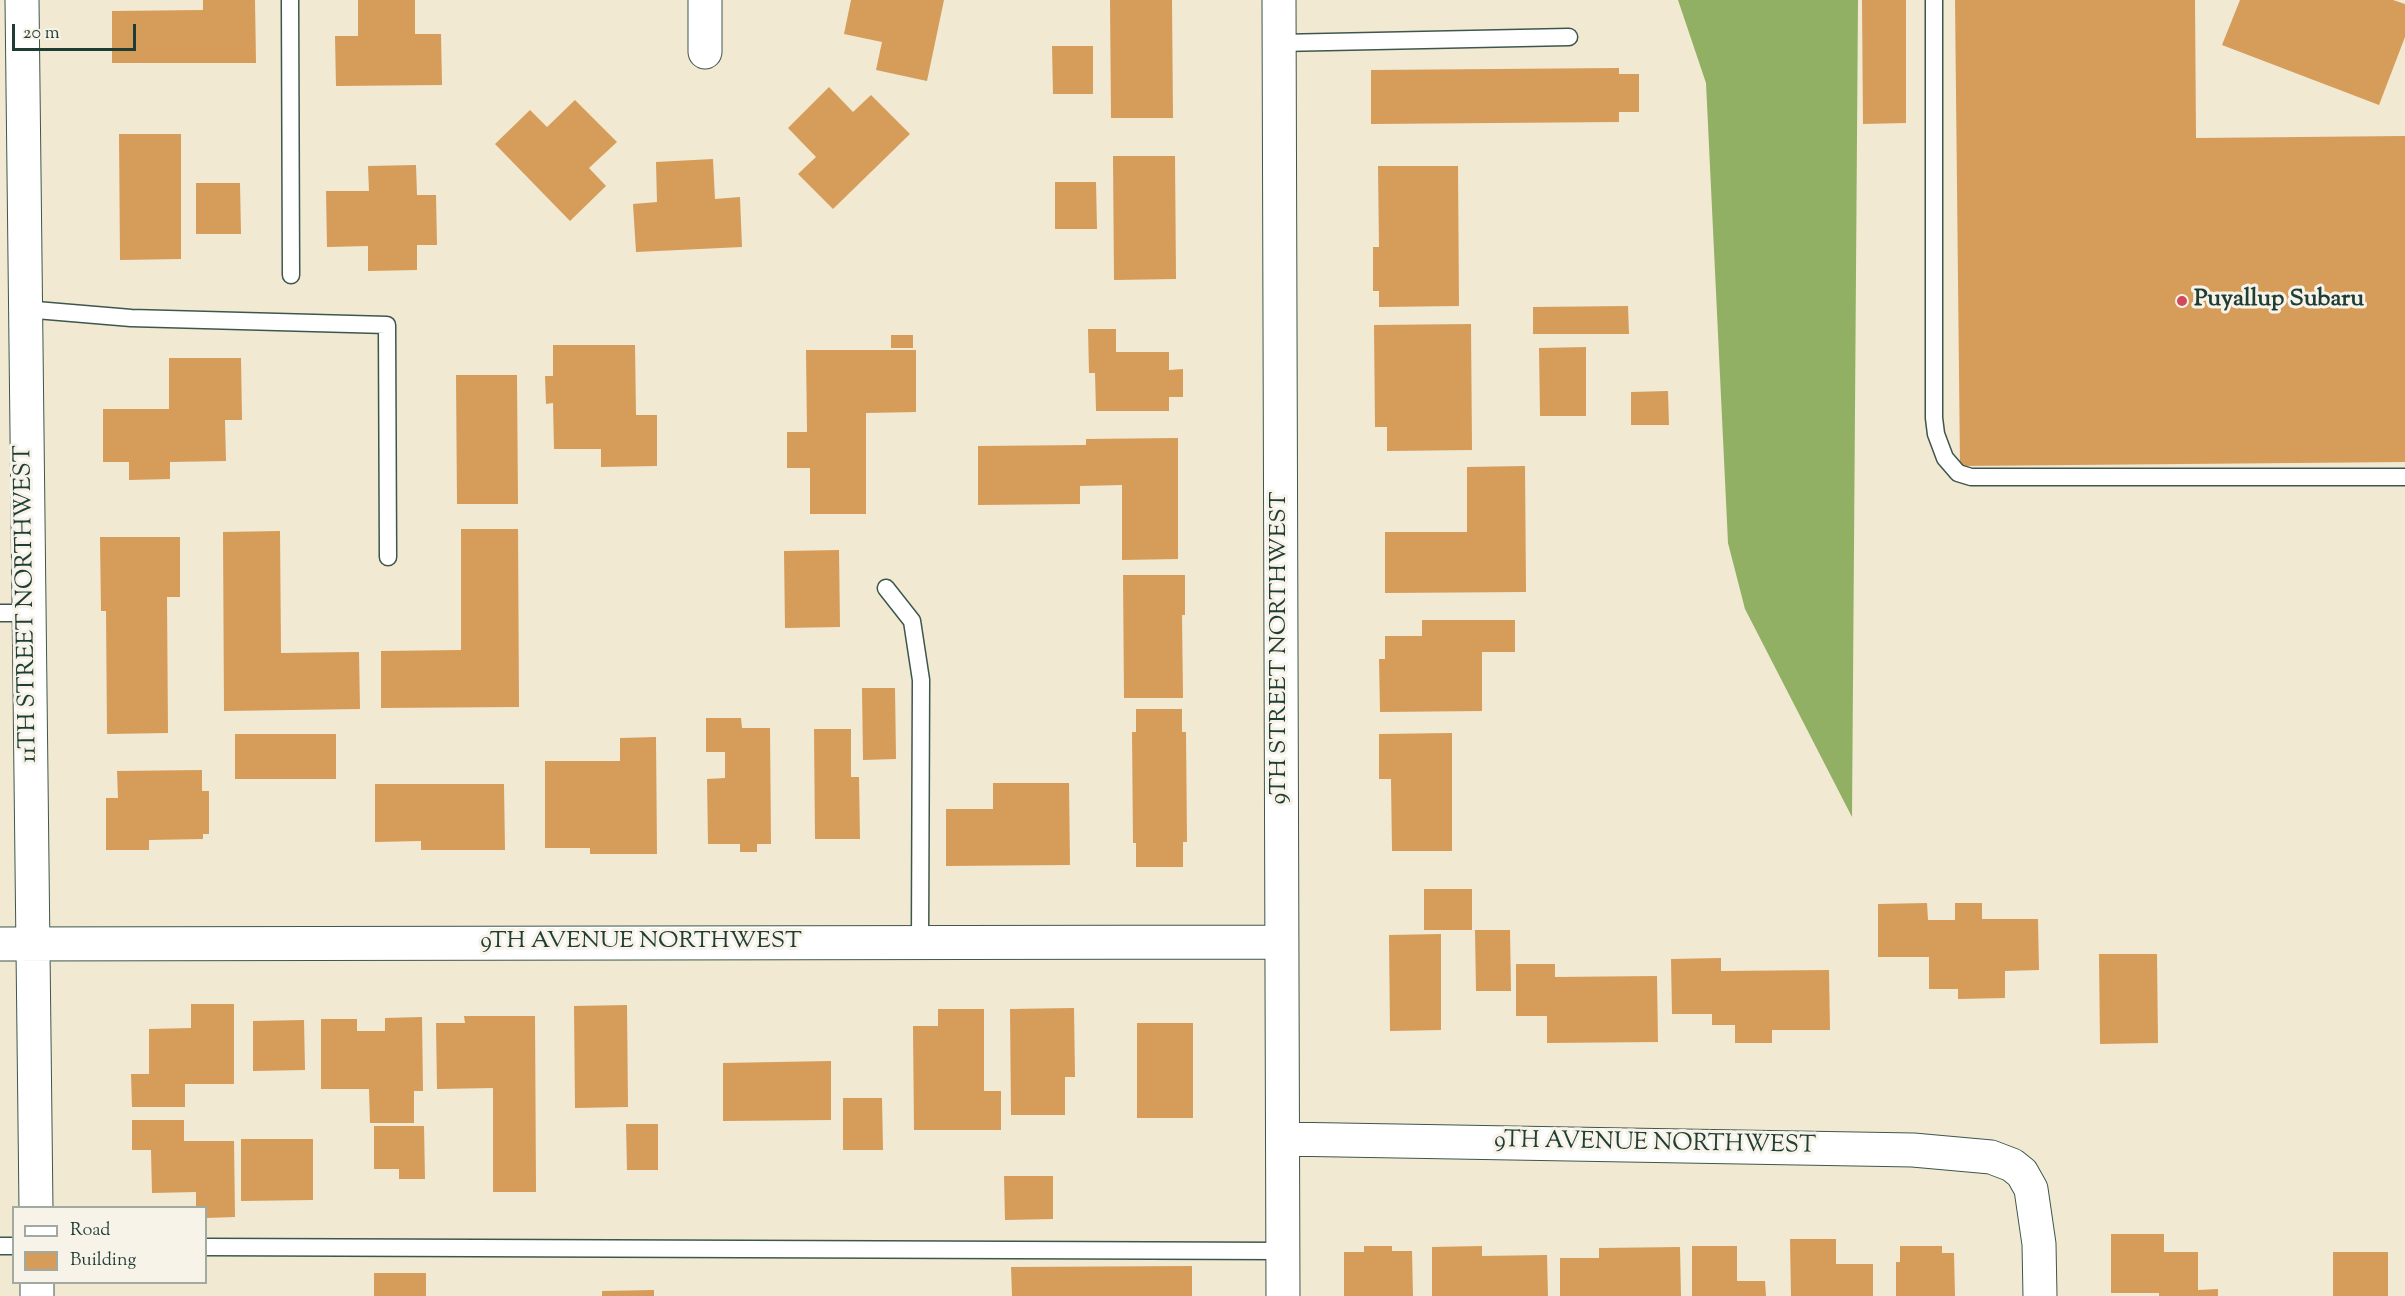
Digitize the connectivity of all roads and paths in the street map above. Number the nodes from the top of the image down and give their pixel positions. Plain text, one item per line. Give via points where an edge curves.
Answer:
1 (22, 0) edge
2 (290, 0) edge
3 (705, 0) edge
4 (1279, 0) edge
5 (1934, 0) edge
6 (1569, 37) dead end
7 (1279, 43) junction
8 (705, 52) dead end
9 (291, 275) dead end
10 (12, 309) edge
11 (2405, 477) edge
12 (388, 556) dead end
13 (886, 588) dead end
14 (14, 613) edge
15 (1282, 942) junction
16 (920, 943) junction
17 (0, 944) edge
18 (32, 944) junction
19 (1283, 1139) junction
20 (36, 1206) edge
21 (207, 1247) edge
22 (1283, 1251) junction
23 (1283, 1296) edge
24 (2040, 1296) edge

1 - 10 street, 11TH STREET NORTHWEST
2 - 9 lane
3 - 8 street
4 - 7 street, 9TH STREET NORTHWEST
5 - 11 lane via 1934,418 1945,458 1958,472 1971,477
6 - 7 lane
7 - 15 street, 9TH STREET NORTHWEST
10 - 12 lane via 131,318 387,325
10 - 14 street, 11TH STREET NORTHWEST
13 - 16 lane via 912,621 921,680
14 - 18 street, 11TH STREET NORTHWEST
15 - 16 street, 9TH AVENUE NORTHWEST
15 - 19 street, 9TH STREET NORTHWEST
16 - 18 street, 9TH AVENUE NORTHWEST
17 - 18 street, 9TH AVENUE NORTHWEST
18 - 20 street, 11TH STREET NORTHWEST
19 - 22 street, 9TH STREET NORTHWEST
19 - 24 street, 9TH AVENUE NORTHWEST via 1913,1150 1991,1157 2012,1165 2031,1189 2040,1244
21 - 22 lane
22 - 23 street, 9TH STREET NORTHWEST

